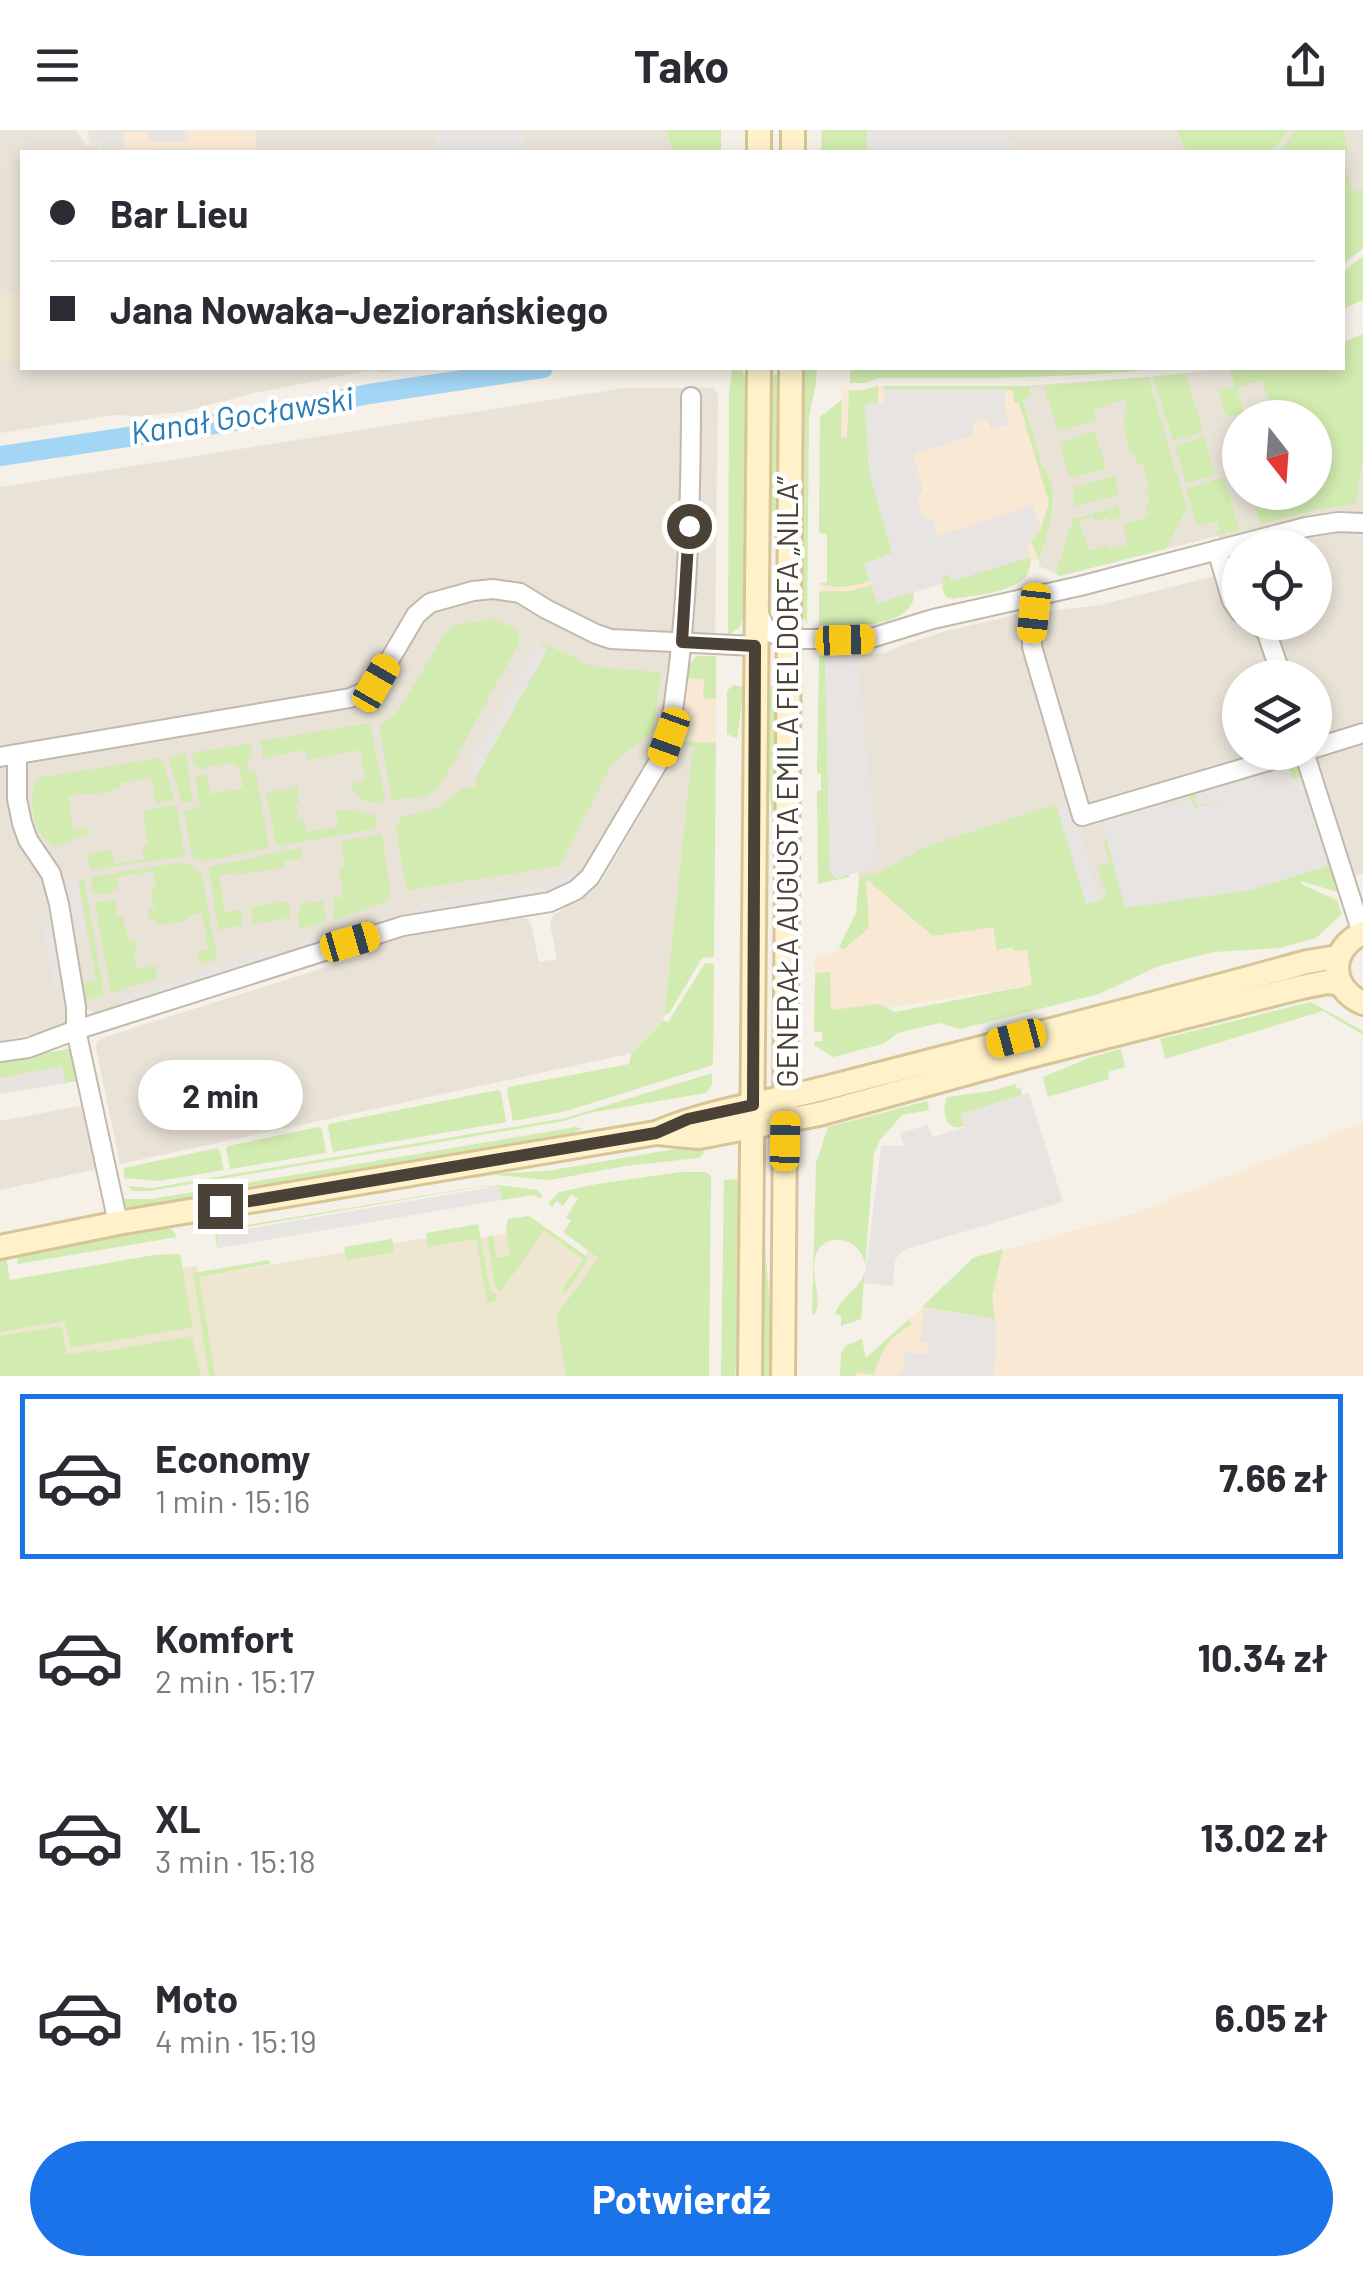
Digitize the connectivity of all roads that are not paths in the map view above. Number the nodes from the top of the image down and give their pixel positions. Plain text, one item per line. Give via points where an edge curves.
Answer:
1 (758, 371) edge
2 (791, 371) edge
3 (690, 398) dead end
4 (1363, 523) edge
5 (1217, 550) junction
6 (1222, 567) edge
7 (1033, 595) junction
8 (755, 606) junction
9 (788, 639) junction
10 (682, 642) junction
11 (755, 646) junction
12 (1363, 733) edge
13 (1332, 743) edge
14 (8, 755) edge
15 (1240, 770) edge
16 (1308, 770) edge
17 (1363, 932) edge
18 (1338, 957) junction
19 (1340, 984) junction
20 (1363, 1003) edge
21 (76, 1030) junction
22 (0, 1052) edge
23 (786, 1109) junction
24 (753, 1116) junction
25 (118, 1223) junction
26 (0, 1247) edge
27 (750, 1376) edge
28 (782, 1376) edge

1 - 8 street, GENERAŁA AUGUSTA EMILA FIELDORFA „NILA”
2 - 9 street, GENERAŁA AUGUSTA EMILA FIELDORFA „NILA”
3 - 10 street
4 - 5 street via 1325,523
5 - 6 street
5 - 7 street
7 - 9 street via 868,639
7 - 15 street via 1032,647 1082,816
8 - 9 street via 767,631
8 - 11 street, GENERAŁA AUGUSTA EMILA FIELDORFA „NILA”
9 - 23 street, GENERAŁA AUGUSTA EMILA FIELDORFA „NILA”
10 - 11 street
10 - 14 street via 610,638 520,593 472,591 430,603 416,615 376,683 350,698
10 - 21 street via 662,756 576,890 550,902 403,926
11 - 24 street, GENERAŁA AUGUSTA EMILA FIELDORFA „NILA”
12 - 13 street
14 - 21 street via 22,823 56,894
16 - 17 street
17 - 18 street
18 - 19 street
18 - 23 street
19 - 20 street
19 - 23 street
21 - 22 street
21 - 25 street
23 - 24 street
23 - 28 street, GENERAŁA AUGUSTA EMILA FIELDORFA „NILA”
24 - 25 street via 687,1138 656,1133
24 - 27 street, GENERAŁA AUGUSTA EMILA FIELDORFA „NILA”
25 - 26 street

